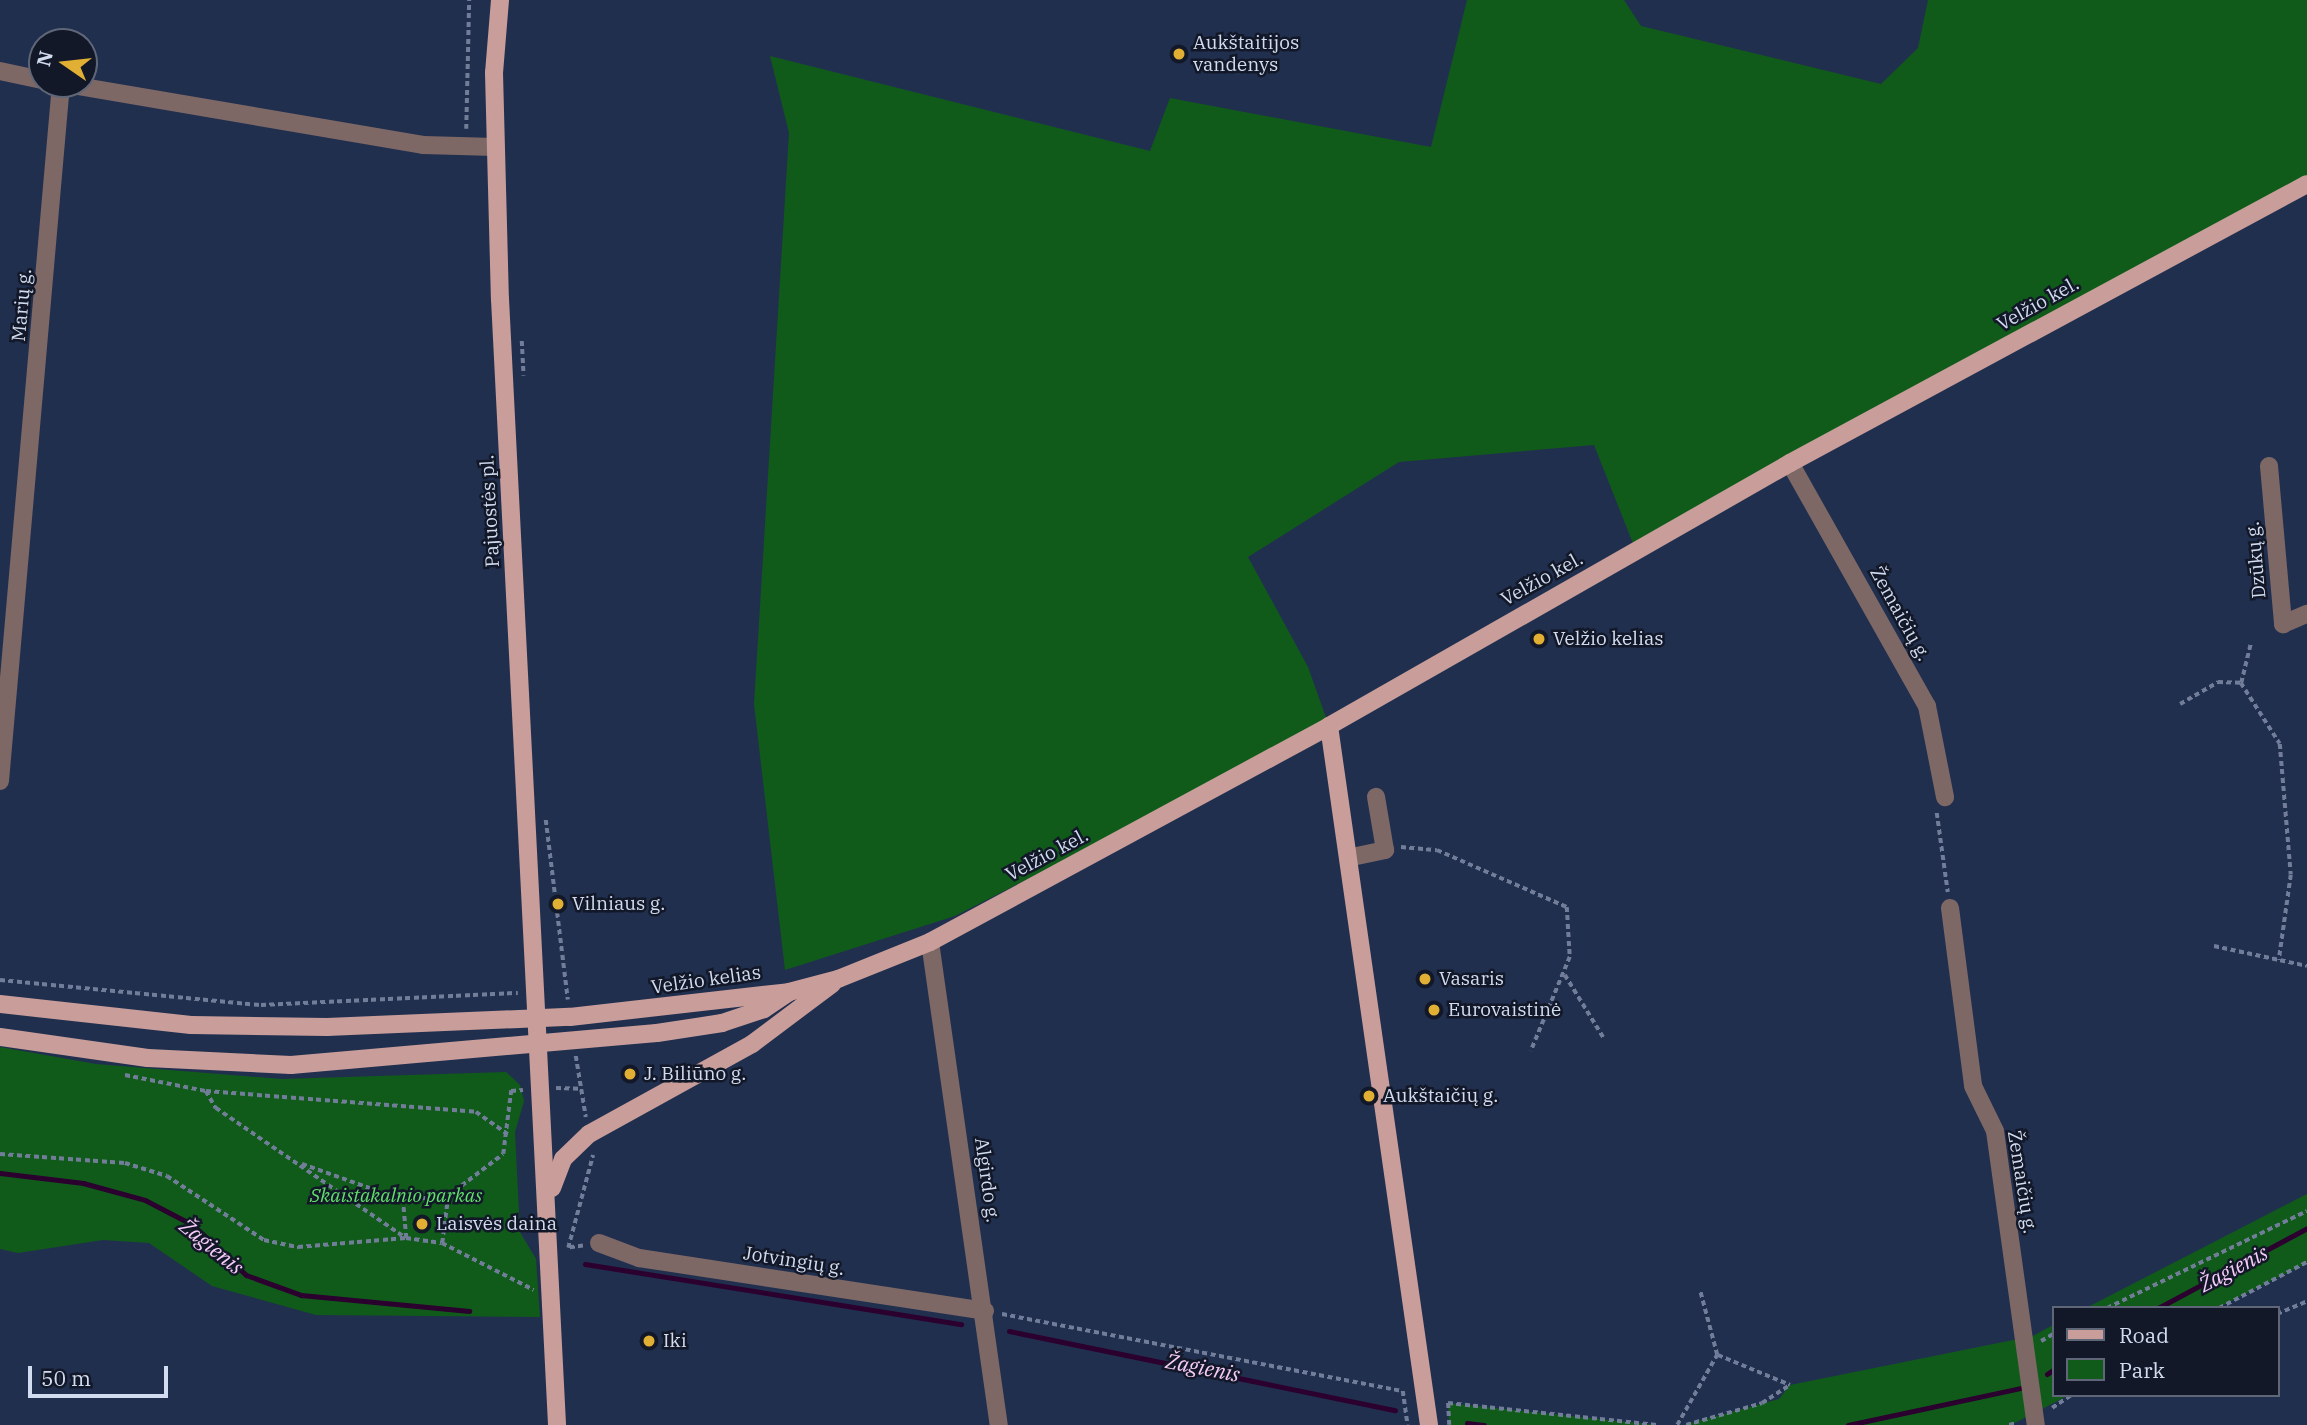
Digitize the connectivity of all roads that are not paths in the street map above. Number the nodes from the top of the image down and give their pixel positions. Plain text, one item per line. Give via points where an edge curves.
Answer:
1 (500, 0) edge
2 (0, 71) edge
3 (28, 77) edge
4 (98, 90) edge
5 (62, 98) edge
6 (495, 147) junction
7 (2307, 184) edge
8 (1790, 463) junction
9 (2269, 466) dead end
10 (2307, 614) edge
11 (1329, 726) junction
12 (0, 781) edge
13 (1376, 797) dead end
14 (1945, 797) road end
15 (1352, 858) junction
16 (1950, 908) road end
17 (930, 942) junction
18 (838, 979) junction
19 (789, 992) junction
20 (0, 1004) edge
21 (538, 1019) junction
22 (0, 1037) edge
23 (540, 1047) junction
24 (548, 1198) junction
25 (599, 1243) dead end
26 (985, 1311) junction
27 (557, 1425) edge
28 (999, 1425) edge
29 (1429, 1425) edge
30 (2036, 1425) edge

1 - 6 main road, Pajuostės pl.
2 - 3 street
4 - 6 street via 466,149
5 - 12 street, Marių g.
6 - 21 main road, Pajuostės pl.
7 - 8 main road, Velžio kel.
8 - 11 main road, Velžio kel.
8 - 14 street, Žemaičių g. via 1927,706
9 - 10 street, Dzūkų g. via 2283,624
11 - 15 main road
11 - 17 main road, Velžio kel.
13 - 15 street via 1385,850
15 - 29 main road
16 - 30 street, Žemaičių g. via 1973,1086 1995,1131
17 - 18 main road, Velžio kel.
17 - 26 street, Algirdo g.
18 - 19 main road, Velžio kel.
18 - 24 main road via 752,1044 589,1134 563,1158
19 - 21 main road, Velžio kelias
19 - 23 main road, Velžio kelias via 764,1009 722,1023
20 - 21 main road via 245,1028
21 - 23 main road
22 - 23 main road via 257,1066
23 - 24 main road
24 - 27 main road
25 - 26 street, Jotvingių g. via 639,1258
26 - 28 street, Algirdo g.

